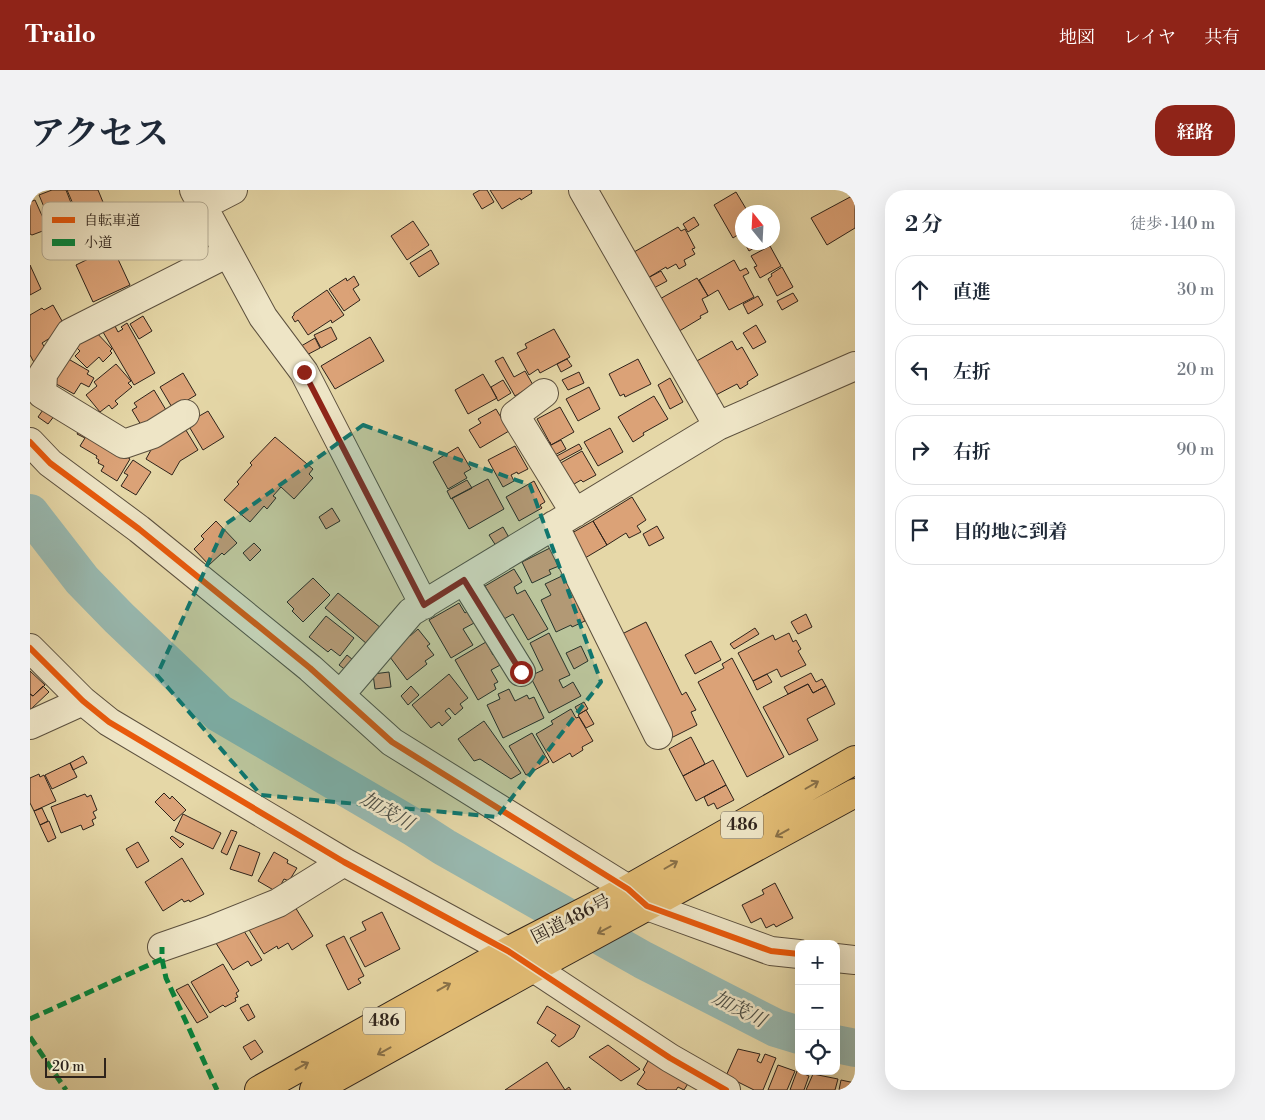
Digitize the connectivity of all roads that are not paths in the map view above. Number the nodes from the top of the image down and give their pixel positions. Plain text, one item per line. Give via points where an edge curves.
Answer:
1 (233, 190) edge
2 (583, 190) edge
3 (198, 198) edge
4 (208, 216) edge
5 (228, 253) junction
6 (855, 366) edge
7 (544, 393) dead end
8 (36, 399) edge
9 (185, 414) dead end
10 (718, 426) junction
11 (30, 442) edge
12 (565, 519) junction
13 (464, 580) junction
14 (424, 605) junction
15 (30, 648) edge
16 (521, 672) dead end
17 (340, 695) junction
18 (83, 701) junction
19 (30, 725) edge
20 (658, 735) dead end
21 (855, 760) edge
22 (855, 792) edge
23 (344, 862) junction
24 (638, 898) junction
25 (162, 947) dead end
26 (508, 951) junction
27 (795, 954) edge
28 (840, 958) edge
29 (855, 960) edge
30 (534, 968) junction
31 (259, 1090) edge
32 (314, 1090) edge
33 (726, 1090) edge

1 - 3 street
2 - 10 street
4 - 5 street
5 - 8 street via 70,333 43,374
5 - 14 street via 263,317 304,372
6 - 10 street
7 - 12 street via 515,415
8 - 9 street via 124,444 153,434
10 - 12 street
11 - 17 street via 50,463 139,529
12 - 13 street
12 - 20 street
13 - 14 street
13 - 16 street
14 - 17 street via 411,612
15 - 18 street
17 - 24 street via 392,742
18 - 19 street
18 - 23 street via 109,722
24 -> 21 highway, 国道486号 / 486
22 -> 24 highway, 国道486号 / 486
23 - 25 street via 278,903
23 - 26 street
24 - 26 highway, 国道486号 / 486
24 - 27 street via 771,951
24 -> 30 highway, 国道486号 / 486
26 - 30 street
31 -> 26 highway, 国道486号 / 486
28 - 29 street
30 -> 32 highway, 国道486号 / 486
30 - 33 street via 670,1058

